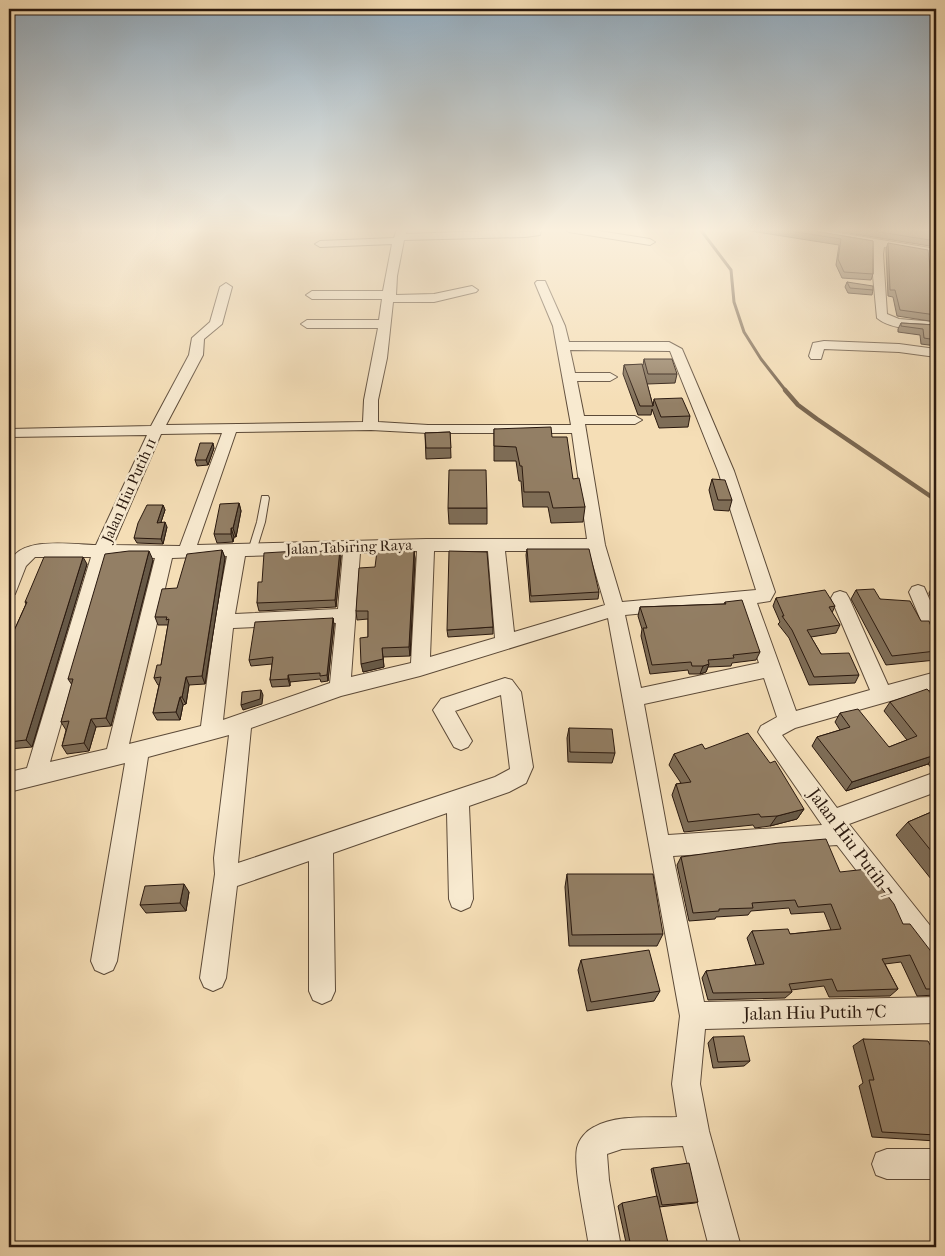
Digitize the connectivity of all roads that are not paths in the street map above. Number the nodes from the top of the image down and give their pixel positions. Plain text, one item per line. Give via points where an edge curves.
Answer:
1 (226, 287) dead end
2 (390, 288) edge
3 (543, 288) edge
4 (875, 288) edge
5 (472, 290) dead end
6 (312, 295) dead end
7 (389, 297) junction
8 (307, 324) dead end
9 (385, 324) junction
10 (936, 326) edge
11 (562, 346) junction
12 (936, 353) edge
13 (816, 356) dead end
14 (569, 377) junction
15 (610, 377) dead end
16 (635, 420) dead end
17 (578, 425) junction
18 (371, 426) junction
19 (232, 427) junction
20 (156, 430) junction
21 (9, 433) edge
22 (265, 498) dead end
23 (426, 545) junction
24 (596, 545) junction
25 (496, 546) junction
26 (352, 547) junction
27 (102, 550) junction
28 (187, 551) junction
29 (245, 551) junction
30 (165, 552) junction
31 (9, 589) edge
32 (918, 592) dead end
33 (746, 597) junction
34 (840, 598) dead end
35 (615, 609) junction
36 (346, 616) junction
37 (224, 622) junction
38 (936, 634) edge
39 (505, 642) junction
40 (420, 668) junction
41 (770, 669) junction
42 (936, 680) edge
43 (340, 688) junction
44 (883, 696) junction
45 (633, 698) junction
46 (788, 721) junction
47 (241, 723) junction
48 (210, 733) junction
49 (461, 741) dead end
50 (127, 752) junction
51 (36, 775) junction
52 (9, 782) edge
53 (936, 782) edge
54 (458, 800) junction
55 (838, 827) junction
56 (321, 846) junction
57 (659, 846) junction
58 (227, 874) junction
59 (461, 899) dead end
60 (936, 953) edge
61 (104, 961) dead end
62 (213, 978) dead end
63 (322, 991) dead end
64 (936, 1010) edge
65 (693, 1016) junction
66 (694, 1131) junction
67 (887, 1164) dead end
68 (936, 1164) edge
69 (605, 1247) edge
70 (725, 1247) edge

1 - 20 street via 216,324 198,338 196,355
2 - 7 street
3 - 11 street via 553,308
4 - 10 street via 881,315 888,320
5 - 7 street via 434,298
6 - 7 street
7 - 9 street
8 - 9 street
9 - 18 street via 368,412
11 - 14 street
11 - 33 street via 669,346 676,349 726,471 766,592 758,598
12 - 13 street via 819,345
14 - 15 street
14 - 17 street
16 - 17 street
17 - 18 street via 428,429
17 - 24 street
18 - 19 street
19 - 20 street
19 - 28 street
20 - 21 street
20 - 27 street, Jalan Hiu Putih 11
22 - 29 lane via 261,522
23 - 25 street, Jalan Tabiring Raya
23 - 26 street, Jalan Tabiring Raya
23 - 40 street
24 - 25 street, Jalan Tabiring Raya
24 - 35 street
25 - 39 street
26 - 29 street, Jalan Tabiring Raya
26 - 36 street
27 - 30 street, Jalan Tabiring Raya
27 - 31 street, Jalan Tabiring Raya via 34,550 25,553
27 - 51 street, Jalan Hiu Putih 11
28 - 29 street, Jalan Tabiring Raya
28 - 30 street, Jalan Tabiring Raya
29 - 37 street
30 - 50 street
32 - 38 street
33 - 35 street
33 - 41 street
34 - 44 street
35 - 39 street
35 - 45 street
36 - 37 street
36 - 43 street
37 - 48 street
39 - 40 street
40 - 43 street
41 - 45 street
41 - 46 street
42 - 44 street
43 - 47 street
44 - 46 street
45 - 57 street
46 - 55 street, Jalan Hiu Putih 7 via 768,732
47 - 48 street
47 - 58 street via 228,835
48 - 50 street
49 - 54 street via 443,710 448,704 505,686 511,692 522,767 518,776 501,785
50 - 51 street
50 - 61 street
51 - 52 street
53 - 55 street
54 - 56 street
54 - 59 street
55 - 57 street
55 - 60 street, Jalan Hiu Putih 7
56 - 58 street via 235,875
56 - 63 street
57 - 65 street
58 - 62 street
64 - 65 street, Jalan Hiu Putih 7C
65 - 66 street via 686,1084
66 - 69 street via 616,1135 602,1138 592,1148
66 - 70 street
67 - 68 street

